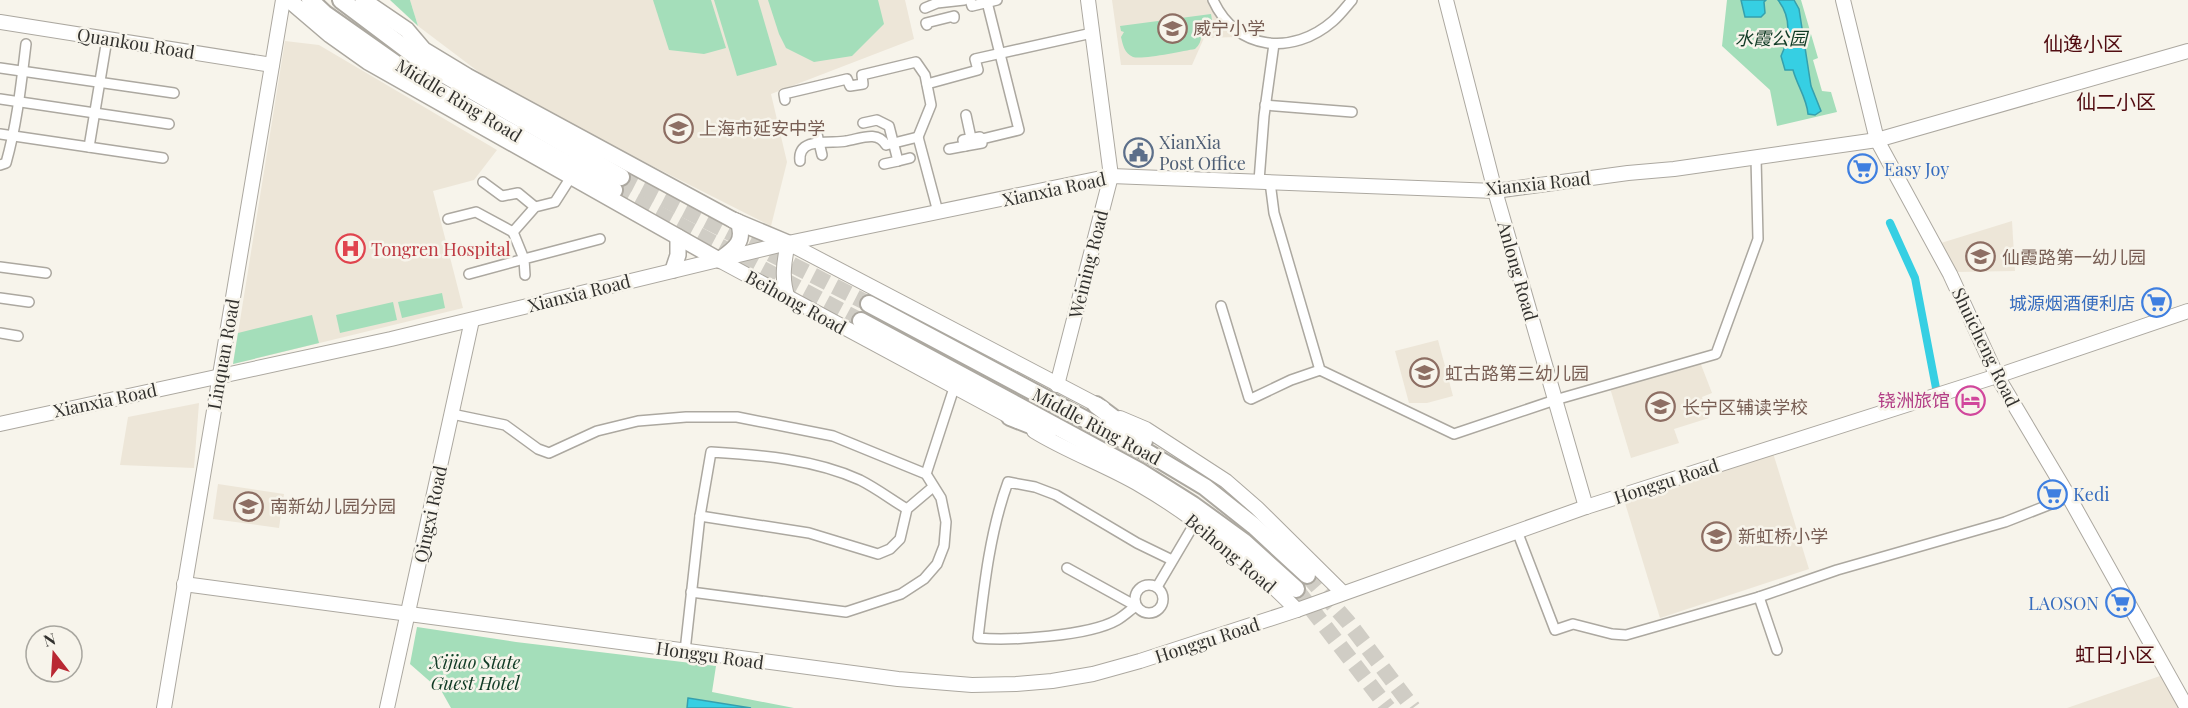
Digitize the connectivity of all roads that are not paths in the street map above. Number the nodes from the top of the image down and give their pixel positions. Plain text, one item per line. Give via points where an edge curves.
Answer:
1 (283, 0) edge
2 (289, 0) edge
3 (310, 0) edge
4 (341, 0) edge
5 (363, 0) edge
6 (964, 0) edge
7 (970, 0) edge
8 (997, 0) edge
9 (1088, 0) edge
10 (1214, 0) edge
11 (1352, 0) edge
12 (1446, 0) edge
13 (1843, 0) edge
14 (987, 2) junction
15 (937, 3) junction
16 (925, 8) dead end
17 (325, 14) junction
18 (954, 18) dead end
19 (942, 19) junction
20 (0, 22) edge
21 (927, 25) dead end
22 (1092, 33) junction
23 (108, 39) junction
24 (26, 44) dead end
25 (1274, 44) junction
26 (2188, 51) edge
27 (999, 54) junction
28 (272, 65) junction
29 (0, 68) edge
30 (23, 71) junction
31 (100, 82) junction
32 (927, 84) junction
33 (418, 92) junction
34 (174, 93) dead end
35 (0, 99) edge
36 (785, 100) dead end
37 (20, 102) junction
38 (1265, 105) junction
39 (1352, 111) dead end
40 (95, 113) junction
41 (966, 115) dead end
42 (863, 123) dead end
43 (169, 124) dead end
44 (0, 134) edge
45 (14, 136) junction
46 (918, 137) junction
47 (818, 138) junction
48 (1877, 140) junction
49 (968, 142) junction
50 (893, 143) junction
51 (90, 147) junction
52 (949, 149) dead end
53 (822, 155) dead end
54 (164, 158) dead end
55 (910, 158) dead end
56 (1756, 158) junction
57 (800, 160) dead end
58 (898, 161) junction
59 (884, 164) dead end
60 (0, 165) edge
61 (1111, 176) junction
62 (571, 177) junction
63 (483, 182) dead end
64 (1265, 182) junction
65 (1495, 191) junction
66 (535, 207) junction
67 (938, 212) junction
68 (448, 219) dead end
69 (738, 222) junction
70 (513, 232) junction
71 (678, 237) junction
72 (600, 239) dead end
73 (788, 243) junction
74 (524, 259) junction
75 (719, 260) junction
76 (0, 267) edge
77 (673, 270) junction
78 (46, 273) dead end
79 (469, 274) dead end
80 (525, 275) dead end
81 (0, 298) edge
82 (789, 298) junction
83 (29, 302) dead end
84 (869, 304) tunnel mouth
85 (1221, 306) dead end
86 (2188, 310) edge
87 (472, 320) junction
88 (861, 321) tunnel mouth
89 (0, 333) edge
90 (18, 336) dead end
91 (1320, 370) junction
92 (220, 375) junction
93 (1996, 376) junction
94 (1057, 385) junction
95 (954, 388) junction
96 (1555, 400) junction
97 (1096, 405) junction
98 (452, 414) junction
99 (1010, 417) junction
100 (0, 424) edge
101 (1128, 465) junction
102 (926, 474) junction
103 (1194, 480) junction
104 (933, 486) junction
105 (2069, 497) junction
106 (1586, 507) junction
107 (907, 509) junction
108 (700, 516) junction
109 (1196, 521) junction
110 (1517, 531) junction
111 (1172, 560) junction
112 (1067, 568) dead end
113 (1307, 574) tunnel mouth
114 (184, 585) junction
115 (1157, 587) junction
116 (1296, 589) tunnel mouth
117 (691, 592) junction
118 (1343, 593) junction
119 (1759, 597) junction
120 (1136, 606) junction
121 (1297, 610) junction
122 (408, 615) junction
123 (1777, 650) dead end
124 (685, 651) junction
125 (164, 708) edge
126 (387, 708) edge
127 (2187, 708) edge

1 - 28 street, Linquan Road
2 - 33 main road, Beihong Road via 330,35
3 - 17 highway, Middle Ring Road
4 - 17 highway, Middle Ring Road via 426,64 618,183 416,78
5 - 69 main road via 407,30 424,50 467,76
6 - 15 street
7 - 14 street via 972,6
8 - 14 street
9 - 22 street, Weining Road
10 - 25 street via 1230,25 1248,39
11 - 25 street via 1333,21 1304,39
12 - 65 street, Anlong Road
13 - 48 street, Shuicheng Road
14 - 27 street
15 - 16 street
15 - 19 street
17 - 33 highway
18 - 19 street
19 - 21 street
20 - 23 street, Quankou Road
22 - 27 street
22 - 61 street, Weining Road
23 - 28 street, Quankou Road
23 - 31 street
24 - 30 street
25 - 38 street
26 - 48 street, Xianxia Road
27 - 32 street via 975,59 978,70
27 - 49 street via 1018,130 982,139 982,143
28 - 92 street, Linquan Road
29 - 30 street
30 - 31 street
30 - 37 street
31 - 34 street
31 - 40 street
32 - 36 street via 926,75 916,62 862,75 862,84 850,86 848,79 784,94
32 - 46 street via 932,105
33 - 62 main road, Beihong Road
35 - 37 street
37 - 40 street
37 - 45 street
38 - 39 street
38 - 64 street
40 - 43 street
40 - 51 street
41 - 49 street
42 - 50 street via 877,120 889,126
44 - 45 street
45 - 51 street
45 - 60 street via 6,164
46 - 50 street
46 - 67 street
47 - 50 street via 845,146 869,136 886,145
47 - 53 street
47 - 57 street via 802,150
48 - 56 street, Xianxia Road
48 - 93 street, Shuicheng Road via 1950,274
49 - 52 street
50 - 58 street
51 - 54 street
55 - 58 street
56 - 65 street, Xianxia Road
56 - 96 street via 1758,239 1716,354
58 - 59 street
61 - 64 street, Xianxia Road
61 - 67 street, Xianxia Road
61 - 94 street, Weining Road
62 - 66 street via 555,202
62 - 71 main road, Beihong Road
63 - 66 street via 502,196 518,193
64 - 65 street, Xianxia Road
64 - 91 street
65 - 96 street, Anlong Road
66 - 70 street
67 - 73 street, Xianxia Road
68 - 70 street via 476,212
69 - 73 main road
69 - 75 main road via 740,242
70 - 74 street
71 - 75 main road, Beihong Road
71 - 77 main road
72 - 74 street
73 - 75 street, Xianxia Road
73 - 82 street via 784,283
73 - 94 street
74 - 79 street
74 - 80 street
75 - 77 street, Xianxia Road
75 - 82 street, Beihong Road
76 - 78 street
77 - 87 street, Xianxia Road
81 - 83 street
82 - 95 street, Beihong Road
84 - 103 highway, Middle Ring Road
85 - 91 street via 1249,398
86 - 93 street, Honggu Road
87 - 92 street, Xianxia Road
87 - 98 street, Qingxi Road
88 - 101 highway, Middle Ring Road
89 - 90 street
91 - 96 street via 1454,434
92 - 100 street, Xianxia Road
92 - 114 street, Linquan Road
93 - 105 street, Shuicheng Road
93 - 106 street, Honggu Road
94 - 97 street
95 - 99 street, Beihong Road
95 - 102 street
96 - 106 street, Anlong Road
97 - 103 highway
97 - 118 street via 1146,429 1226,481
98 - 102 street via 505,425 549,453 597,431 638,421 737,417 833,436
98 - 122 street, Qingxi Road
99 - 101 highway
99 - 109 street, Beihong Road via 1140,484
101 - 116 highway, Middle Ring Road via 1236,536
102 - 104 street
103 - 113 highway, Middle Ring Road via 1254,526
104 - 107 street
104 - 117 street via 941,498 946,522 944,546 937,564 924,579 901,594 846,612
105 - 119 street via 2005,522 1836,570
105 - 127 street, Shuicheng Road
106 - 110 street, Honggu Road
107 - 108 street via 900,539 878,554 810,533
107 - 108 street via 860,481 826,468 759,455 711,452
108 - 117 street
109 - 111 street
109 - 121 street, Beihong Road via 1254,568
110 - 118 street, Honggu Road
110 - 119 street via 1555,630 1573,624 1626,635
111 - 115 street
111 - 120 street via 1056,495 1008,482 1000,504 978,638 1086,630 1116,620
112 - 120 street
114 - 122 street, Honggu Road
114 - 125 street, Linquan Road
115 - 120 street via 1148,585 1140,589 1135,597
115 - 120 street via 1164,599 1157,612 1148,614
117 - 124 street
118 - 121 street, Honggu Road
119 - 123 street
121 - 124 street, Honggu Road via 1140,662 1063,679 1016,684 898,679
122 - 124 street, Honggu Road
122 - 126 street, Qingxi Road

